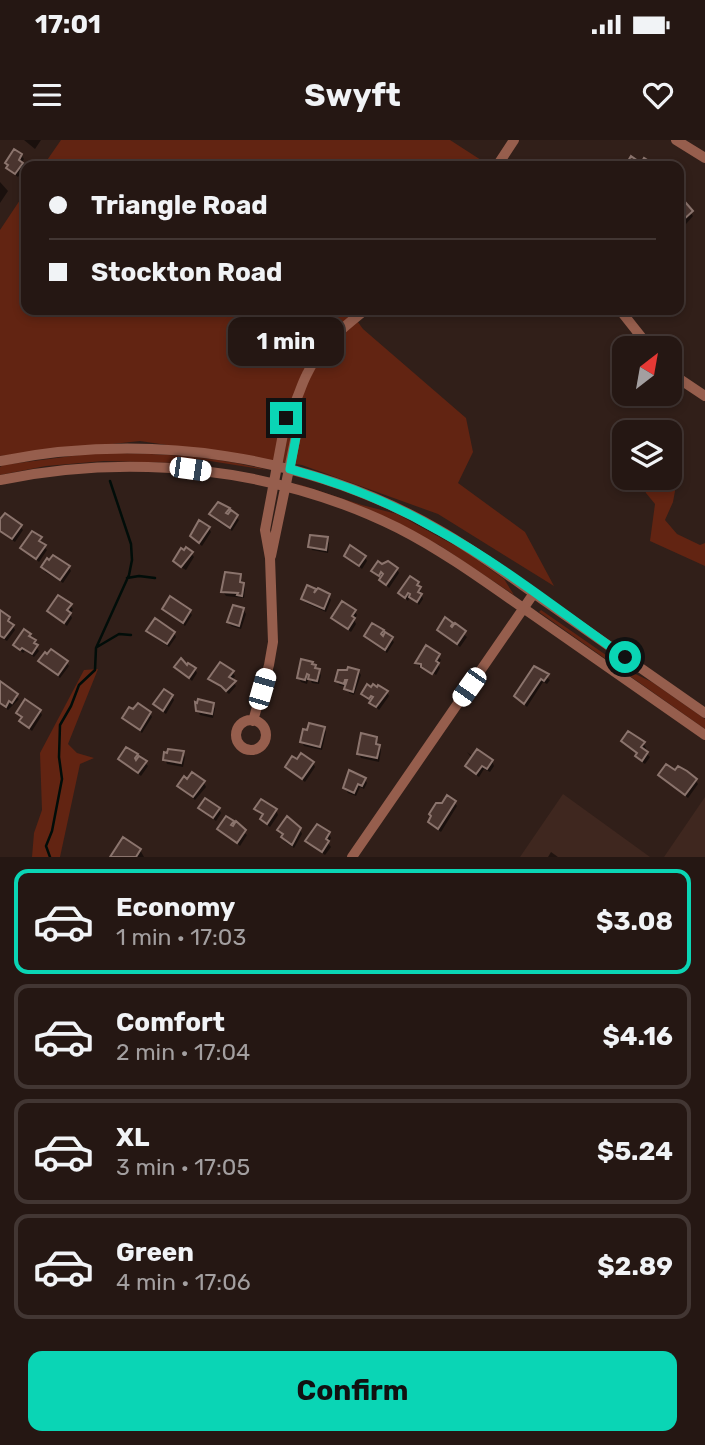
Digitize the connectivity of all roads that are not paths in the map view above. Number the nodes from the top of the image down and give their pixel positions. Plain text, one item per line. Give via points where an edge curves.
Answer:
1 (514, 140) edge
2 (676, 140) edge
3 (705, 158) edge
4 (500, 161) edge
5 (359, 315) edge
6 (624, 315) edge
7 (641, 336) edge
8 (682, 381) edge
9 (705, 396) edge
10 (293, 410) junction
11 (0, 461) edge
12 (276, 466) junction
13 (290, 469) junction
14 (0, 480) edge
15 (272, 484) junction
16 (287, 487) junction
17 (270, 558) junction
18 (534, 593) junction
19 (523, 608) junction
20 (705, 713) edge
21 (253, 721) dead end
22 (705, 735) edge
23 (352, 857) edge

1 - 4 street
2 - 3 street
5 - 10 street via 324,346 306,375
6 - 7 street
8 - 9 street
10 - 12 street via 286,418
10 - 13 street via 299,421
11 - 12 street via 70,450 129,448 193,451
12 - 13 street
12 - 15 street
13 - 16 street
13 - 18 street via 349,488 417,519
14 - 15 street via 88,467 144,466
15 - 16 street
15 - 17 street via 265,530
16 - 17 street
16 - 19 street via 397,528
17 - 21 street via 273,642
18 - 19 street
18 - 20 street
19 - 22 street
19 - 23 street

